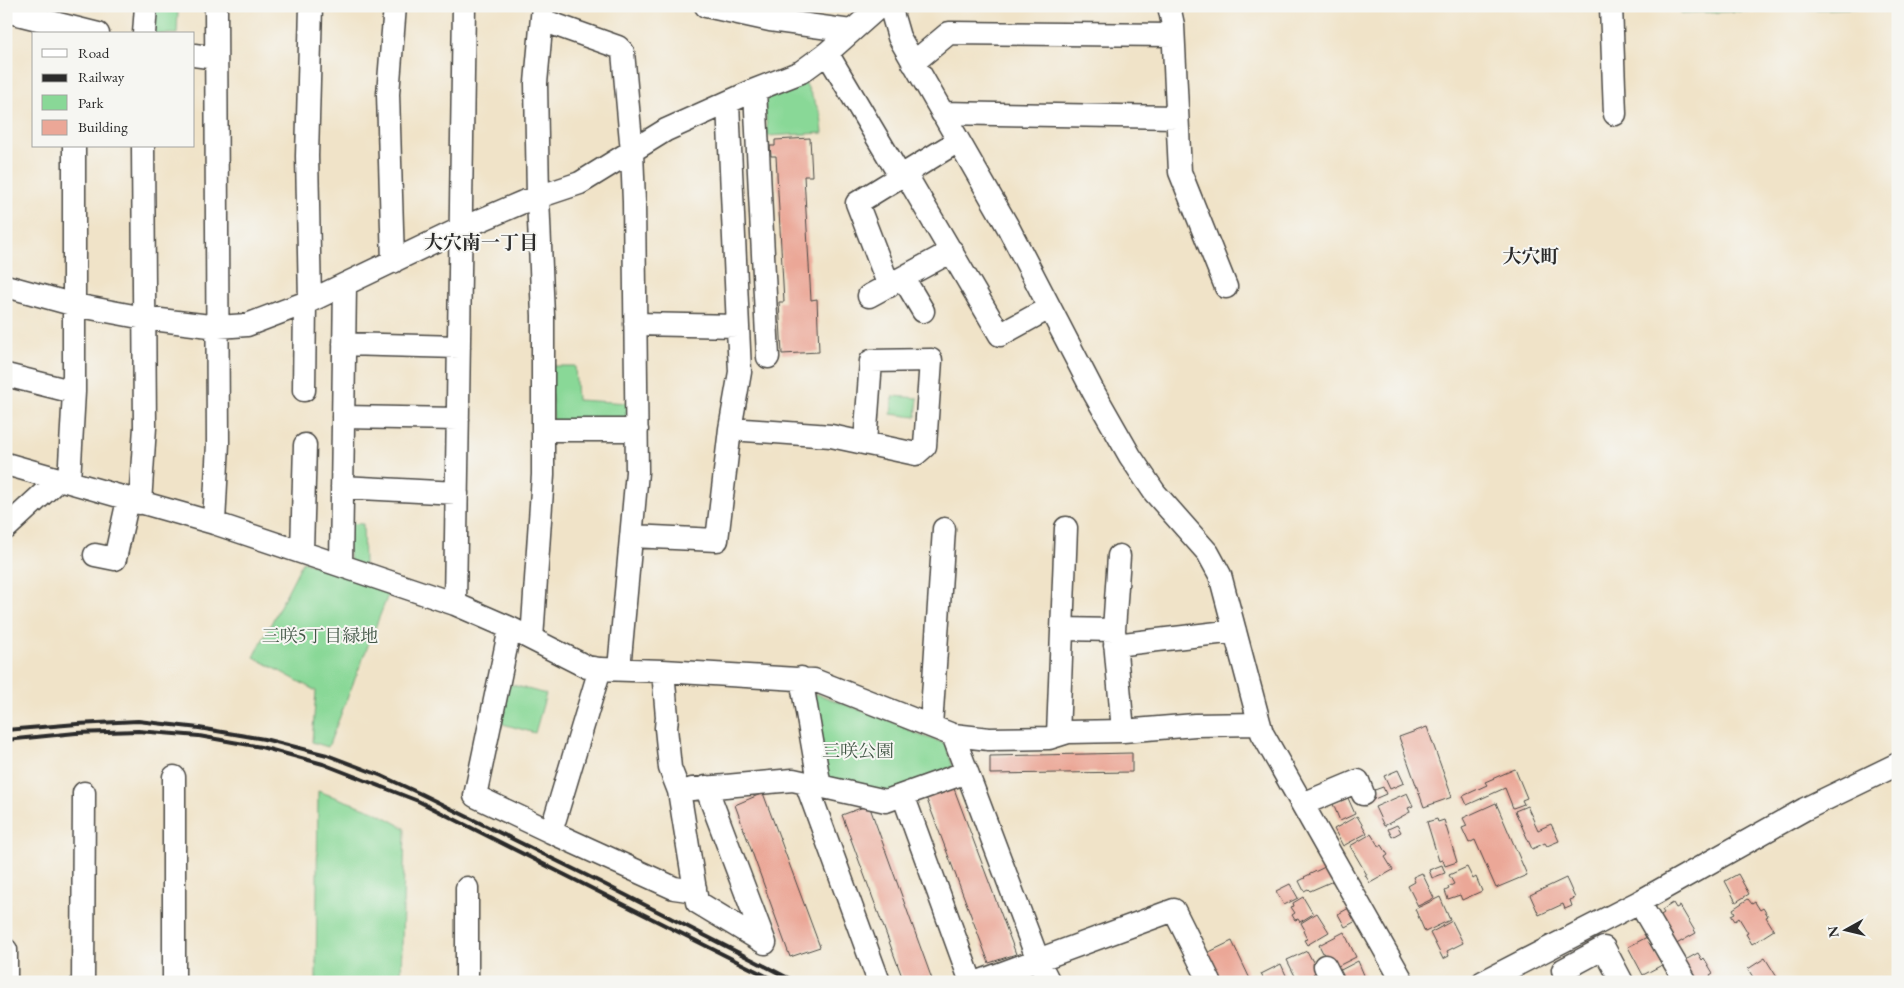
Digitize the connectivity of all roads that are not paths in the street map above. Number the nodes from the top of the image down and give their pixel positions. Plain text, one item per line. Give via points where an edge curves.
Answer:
1 (146, 6) edge
2 (216, 6) edge
3 (311, 6) edge
4 (395, 6) edge
5 (464, 6) edge
6 (706, 6) edge
7 (880, 6) edge
8 (890, 6) edge
9 (1169, 6) edge
10 (1611, 6) edge
11 (6, 11) edge
12 (542, 13) edge
13 (74, 30) edge
14 (851, 31) junction
15 (144, 32) edge
16 (1173, 34) junction
17 (827, 53) junction
18 (195, 55) edge
19 (216, 58) junction
20 (914, 63) junction
21 (755, 90) junction
22 (728, 103) junction
23 (942, 113) junction
24 (1615, 114) dead end
25 (1177, 117) junction
26 (958, 141) junction
27 (74, 148) edge
28 (143, 148) edge
29 (632, 152) junction
30 (902, 175) junction
31 (538, 197) junction
32 (460, 229) junction
33 (952, 251) junction
34 (393, 262) junction
35 (345, 285) junction
36 (6, 286) edge
37 (887, 287) junction
38 (1226, 287) dead end
39 (308, 302) junction
40 (74, 305) junction
41 (1049, 308) junction
42 (923, 311) dead end
43 (144, 318) junction
44 (635, 324) junction
45 (738, 326) junction
46 (218, 327) junction
47 (344, 344) junction
48 (459, 347) junction
49 (768, 357) dead end
50 (6, 375) edge
51 (304, 390) dead end
52 (74, 392) junction
53 (343, 417) junction
54 (458, 419) junction
55 (544, 430) junction
56 (637, 430) junction
57 (730, 430) junction
58 (865, 443) junction
59 (305, 446) dead end
60 (6, 464) edge
61 (64, 480) junction
62 (342, 487) junction
63 (457, 493) junction
64 (134, 501) junction
65 (214, 523) junction
66 (6, 528) edge
67 (1066, 528) dead end
68 (944, 529) dead end
69 (632, 536) junction
70 (302, 551) junction
71 (96, 555) dead end
72 (1119, 556) dead end
73 (341, 565) junction
74 (455, 604) junction
75 (510, 628) junction
76 (1063, 629) junction
77 (1235, 632) junction
78 (1114, 637) junction
79 (532, 639) junction
80 (610, 669) junction
81 (663, 671) junction
82 (800, 678) junction
83 (1259, 724) junction
84 (931, 726) junction
85 (1123, 731) junction
86 (953, 735) junction
87 (1058, 735) junction
88 (1898, 764) edge
89 (968, 772) junction
90 (174, 777) dead end
91 (813, 785) junction
92 (706, 787) junction
93 (679, 792) junction
94 (84, 793) dead end
95 (1363, 794) dead end
96 (903, 795) junction
97 (1303, 804) junction
98 (551, 832) junction
99 (467, 888) dead end
100 (696, 895) junction
101 (1638, 902) junction
102 (6, 950) edge
103 (1038, 960) junction
104 (6, 982) edge
105 (83, 982) edge
106 (174, 982) edge
107 (467, 982) edge
108 (879, 982) edge
109 (971, 982) edge
110 (978, 982) edge
111 (1049, 982) edge
112 (1210, 982) edge
113 (1403, 982) edge
114 (1483, 982) edge
115 (1569, 982) edge
116 (1622, 982) edge
117 (1686, 982) edge

1 - 15 street
2 - 19 street
3 - 39 street
4 - 34 street via 388,94
5 - 32 street
6 - 14 street via 770,20
7 - 14 street
8 - 20 street via 899,37
9 - 16 street
10 - 24 street
11 - 13 street
12 - 29 street via 623,52
12 - 31 street via 536,83
14 - 17 street
16 - 20 street via 949,33
16 - 25 street
17 - 21 street via 801,72
17 - 30 street
18 - 19 street
19 - 46 street
20 - 23 street
21 - 22 street
21 - 49 street
22 - 29 street via 666,130
22 - 45 street
23 - 25 street
23 - 26 street
25 - 38 street via 1180,172
26 - 30 street
26 - 41 street via 1008,227
27 - 40 street
28 - 43 street
29 - 31 street via 580,182
29 - 44 street
30 - 33 street
30 - 37 street via 857,203
31 - 32 street
31 - 55 street
32 - 34 street
32 - 48 street
33 - 37 street
33 - 41 street via 1000,335
34 - 35 street
35 - 39 street
35 - 47 street
36 - 40 street
37 - 42 street
39 - 46 street via 247,325
39 - 51 street
40 - 43 street
40 - 52 street
41 - 77 street via 1130,456 1155,493 1208,553 1220,575
43 - 46 street
43 - 64 street via 145,427
44 - 45 street
44 - 56 street
45 - 57 street via 740,372
46 - 65 street
47 - 48 street
47 - 53 street
48 - 54 street
50 - 52 street
52 - 61 street
53 - 54 street
53 - 62 street
54 - 63 street
55 - 56 street
55 - 79 street via 544,475
56 - 69 street via 638,472
57 - 58 street via 831,436
57 - 69 street via 717,540
58 - 58 street via 916,454 925,446 931,360 871,361
59 - 70 street
60 - 61 street
61 - 64 street
61 - 66 street
62 - 63 street
62 - 73 street
63 - 74 street
64 - 65 street
64 - 71 street via 115,559
65 - 70 street
67 - 76 street
68 - 84 street
69 - 80 street
70 - 73 street
72 - 78 street
73 - 74 street
74 - 75 street
75 - 79 street
75 - 98 street via 475,796
76 - 78 street
76 - 87 street
77 - 78 street
77 - 83 street
78 - 85 street
79 - 80 street via 587,667
80 - 81 street
80 - 98 street
81 - 82 street
81 - 93 street via 670,768
82 - 84 street via 814,680
82 - 91 street
83 - 85 street
83 - 97 street
84 - 86 street
85 - 87 street
86 - 87 street via 989,739
86 - 89 street
88 - 101 street via 1805,808
89 - 96 street
89 - 103 street
90 - 106 street
91 - 92 street via 793,780
91 - 96 street via 886,801
91 - 108 street
92 - 93 street
92 - 100 street via 765,943
93 - 100 street
94 - 105 street
95 - 97 street via 1358,781
96 - 109 street
97 - 113 street
98 - 100 street
99 - 107 street
101 - 114 street
101 - 117 street
102 - 104 street
103 - 110 street
103 - 111 street
103 - 112 street via 1174,910
115 - 116 street via 1563,970 1604,948

